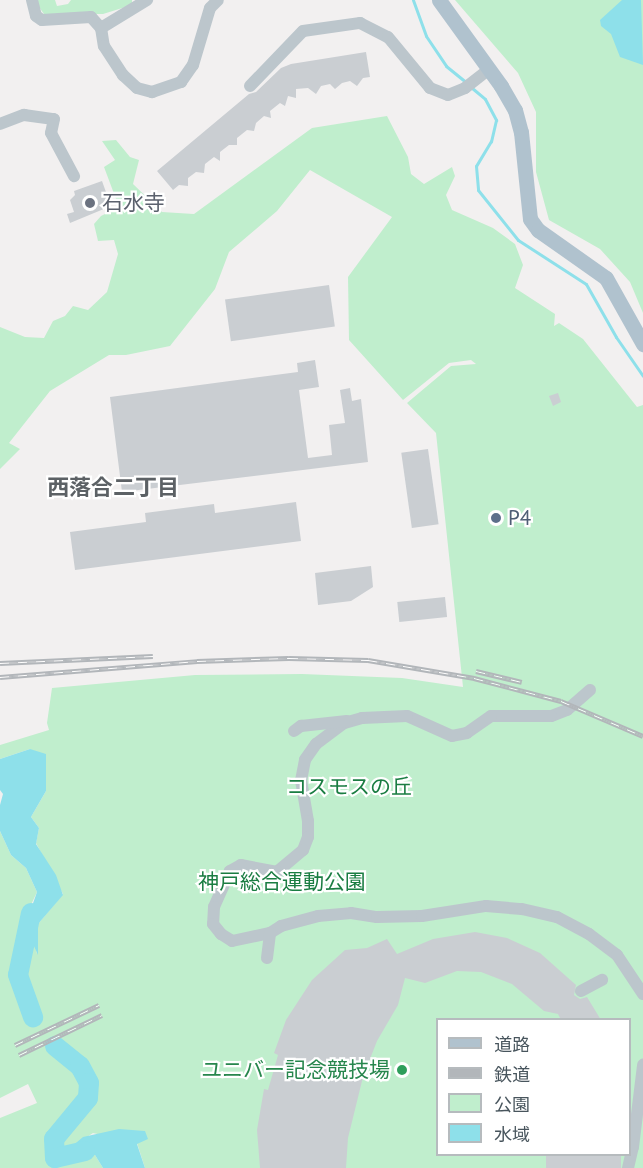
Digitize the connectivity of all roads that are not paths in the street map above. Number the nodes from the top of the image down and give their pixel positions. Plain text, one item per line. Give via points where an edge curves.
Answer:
1 (32, 0) edge
2 (147, 0) edge
3 (218, 0) edge
4 (439, 0) edge
5 (101, 28) junction
6 (485, 73) junction
7 (250, 86) dead end
8 (0, 124) edge
9 (74, 176) dead end
10 (643, 344) edge
11 (590, 690) dead end
12 (354, 720) junction
13 (294, 731) dead end
14 (270, 933) junction
15 (267, 958) dead end
16 (602, 980) dead end
17 (582, 992) dead end
18 (643, 994) edge
19 (643, 1065) edge
20 (637, 1155) edge
21 (628, 1168) edge

1 - 5 street via 36,16 42,20 91,17
2 - 5 street
3 - 5 street via 210,8 187,74 181,82 152,92 137,88 112,61
4 - 6 main road
6 - 7 street via 448,95 430,88 388,37 360,22 303,31
6 - 10 main road via 515,110 530,219 538,230 606,278
8 - 9 street via 24,115 54,119 51,133
11 - 12 street via 567,710 551,716 491,716 467,733 452,736 407,716
12 - 13 street via 310,725
12 - 14 street via 316,744 305,760 301,780 309,821 303,850 278,872 241,865 230,872 214,907 213,924 232,941
14 - 15 street
14 - 18 street via 318,916 423,916 486,906 522,909 557,917 589,934 617,955
16 - 17 street
19 - 20 street
20 - 21 street

